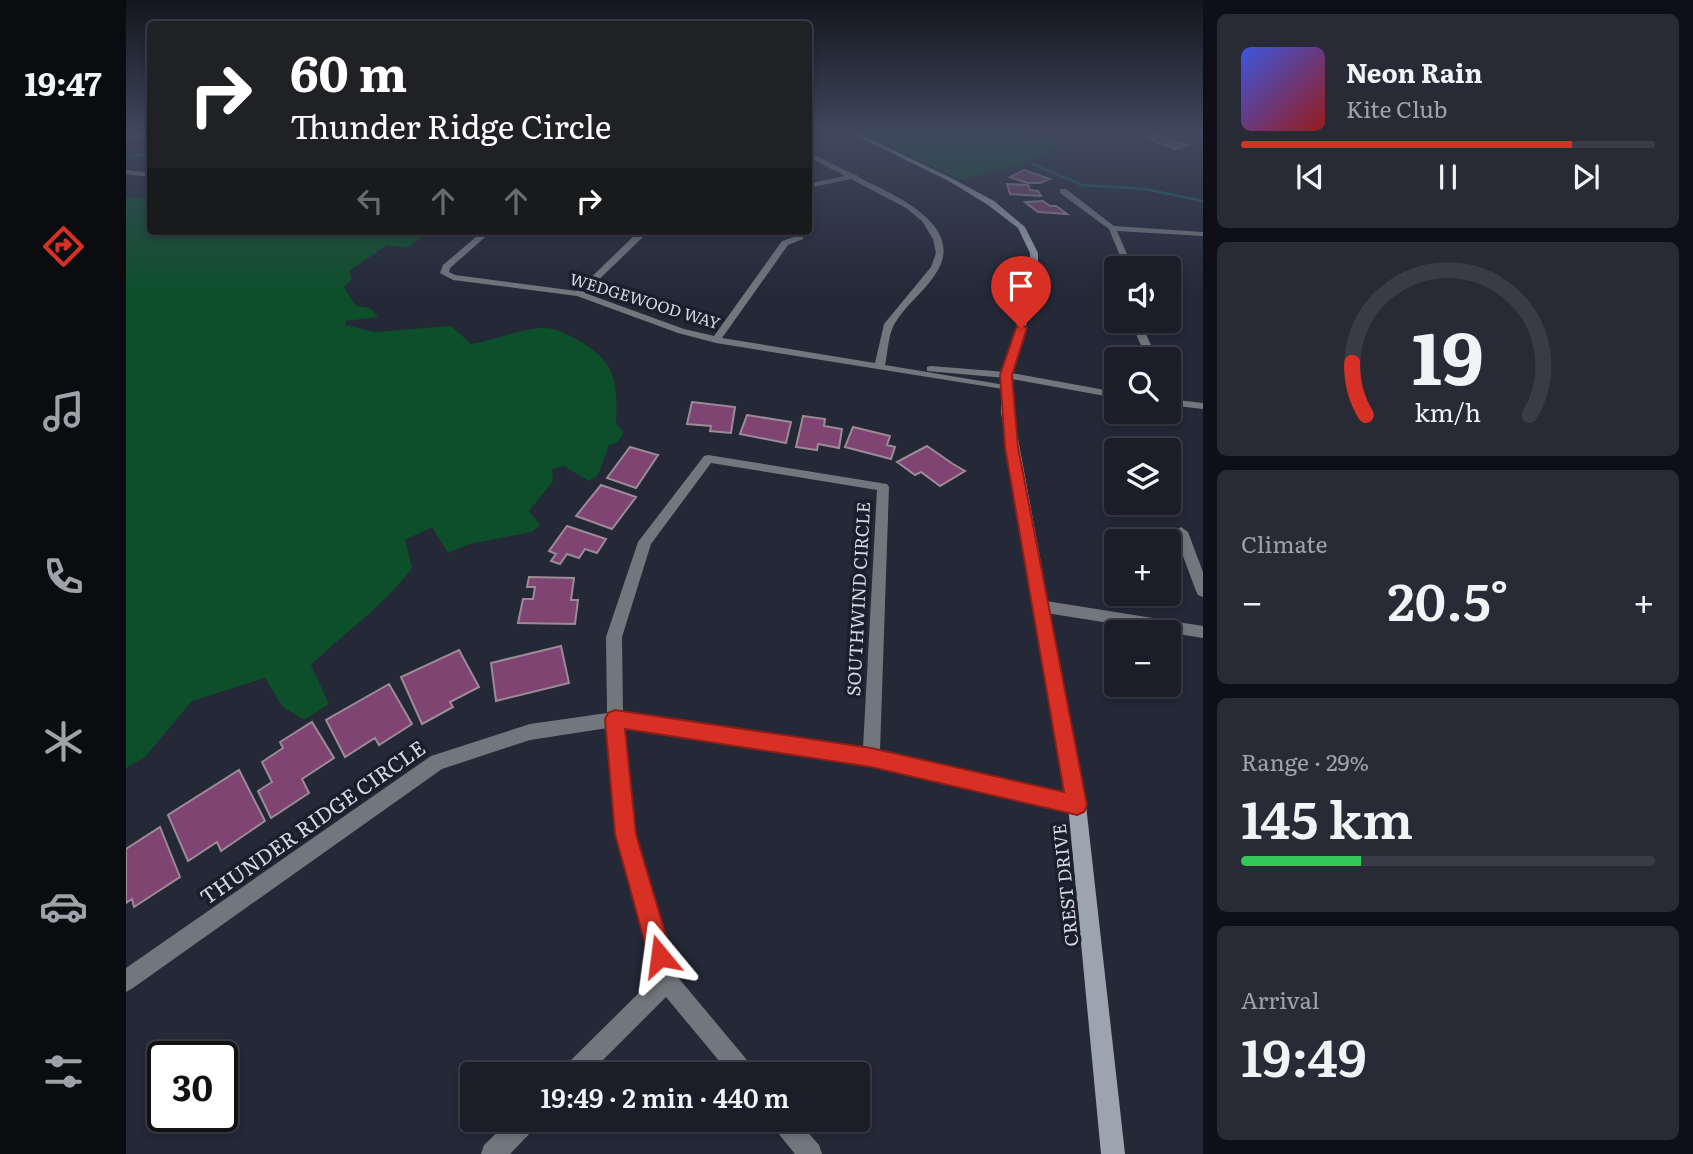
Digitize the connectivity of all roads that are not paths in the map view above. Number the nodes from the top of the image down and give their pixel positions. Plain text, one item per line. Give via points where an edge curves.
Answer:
1 (875, 188) edge
2 (965, 188) edge
3 (1063, 191) dead end
4 (1112, 228) junction
5 (1203, 234) edge
6 (483, 235) edge
7 (640, 235) edge
8 (800, 237) dead end
9 (1124, 256) edge
10 (579, 294) junction
11 (716, 340) junction
12 (880, 365) junction
13 (1006, 381) junction
14 (1104, 393) edge
15 (1181, 402) edge
16 (1203, 406) edge
17 (1181, 532) dead end
18 (1203, 591) edge
19 (1040, 606) junction
20 (1203, 632) edge
21 (615, 719) junction
22 (871, 757) junction
23 (1077, 805) junction
24 (126, 981) edge
25 (667, 981) junction
26 (585, 1062) edge
27 (734, 1062) edge
28 (515, 1132) edge
29 (792, 1132) edge
30 (493, 1154) edge
31 (810, 1154) edge
32 (1113, 1154) edge

1 - 12 street via 920,214 939,246 935,268 889,324
2 - 13 street, CREST DRIVE via 1021,227 1034,253 1034,284
3 - 4 street
4 - 5 street
4 - 9 street
6 - 10 street, WEDGEWOOD WAY via 444,273
7 - 10 street
8 - 11 street via 785,243
10 - 11 street, WEDGEWOOD WAY
11 - 12 street, WEDGEWOOD WAY
12 - 13 street, WEDGEWOOD WAY
13 - 14 street, WEDGEWOOD WAY
13 - 19 street, CREST DRIVE via 1011,447
15 - 16 street
17 - 18 street
19 - 20 street
19 - 23 street, CREST DRIVE
21 - 22 street, THUNDER RIDGE CIRCLE
21 - 22 street, SOUTHWIND CIRCLE via 614,637 645,541 708,459 883,487
21 - 24 street, THUNDER RIDGE CIRCLE via 530,732 437,762
21 - 25 street via 625,834
22 - 23 street, THUNDER RIDGE CIRCLE
23 - 32 street, CREST DRIVE
25 - 26 street
25 - 27 street
28 - 30 street
29 - 31 street

